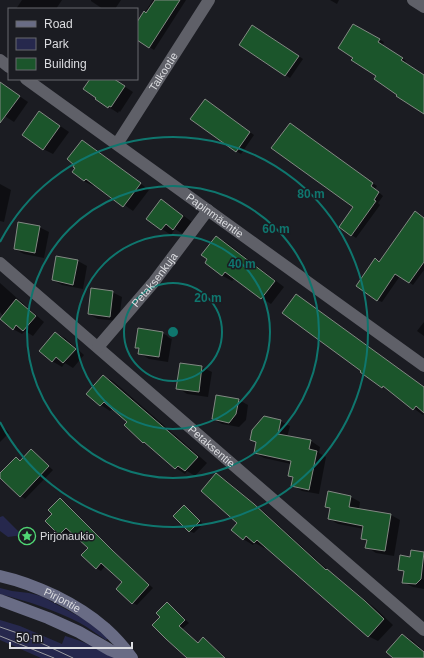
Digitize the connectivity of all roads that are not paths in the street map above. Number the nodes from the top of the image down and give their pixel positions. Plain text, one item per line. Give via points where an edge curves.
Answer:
1 (209, 0) edge
2 (413, 0) edge
3 (424, 7) edge
4 (0, 60) edge
5 (8, 66) edge
6 (27, 80) edge
7 (117, 144) junction
8 (208, 210) junction
9 (0, 263) edge
10 (98, 347) junction
11 (424, 366) edge
12 (0, 576) edge
13 (0, 600) edge
14 (424, 630) edge
15 (131, 658) edge

1 - 7 street, Talkootie
2 - 3 street
4 - 5 street
6 - 7 street, Papinmäentie
7 - 8 street, Papinmäentie
8 - 10 street, Petaksenkuja via 153,282
8 - 11 street, Papinmäentie
9 - 10 street, Petaksentie
10 - 14 street, Petaksentie
12 - 15 main road, Pirjontie via 30,585 78,609 118,640
13 - 15 main road, Pirjontie via 48,618

